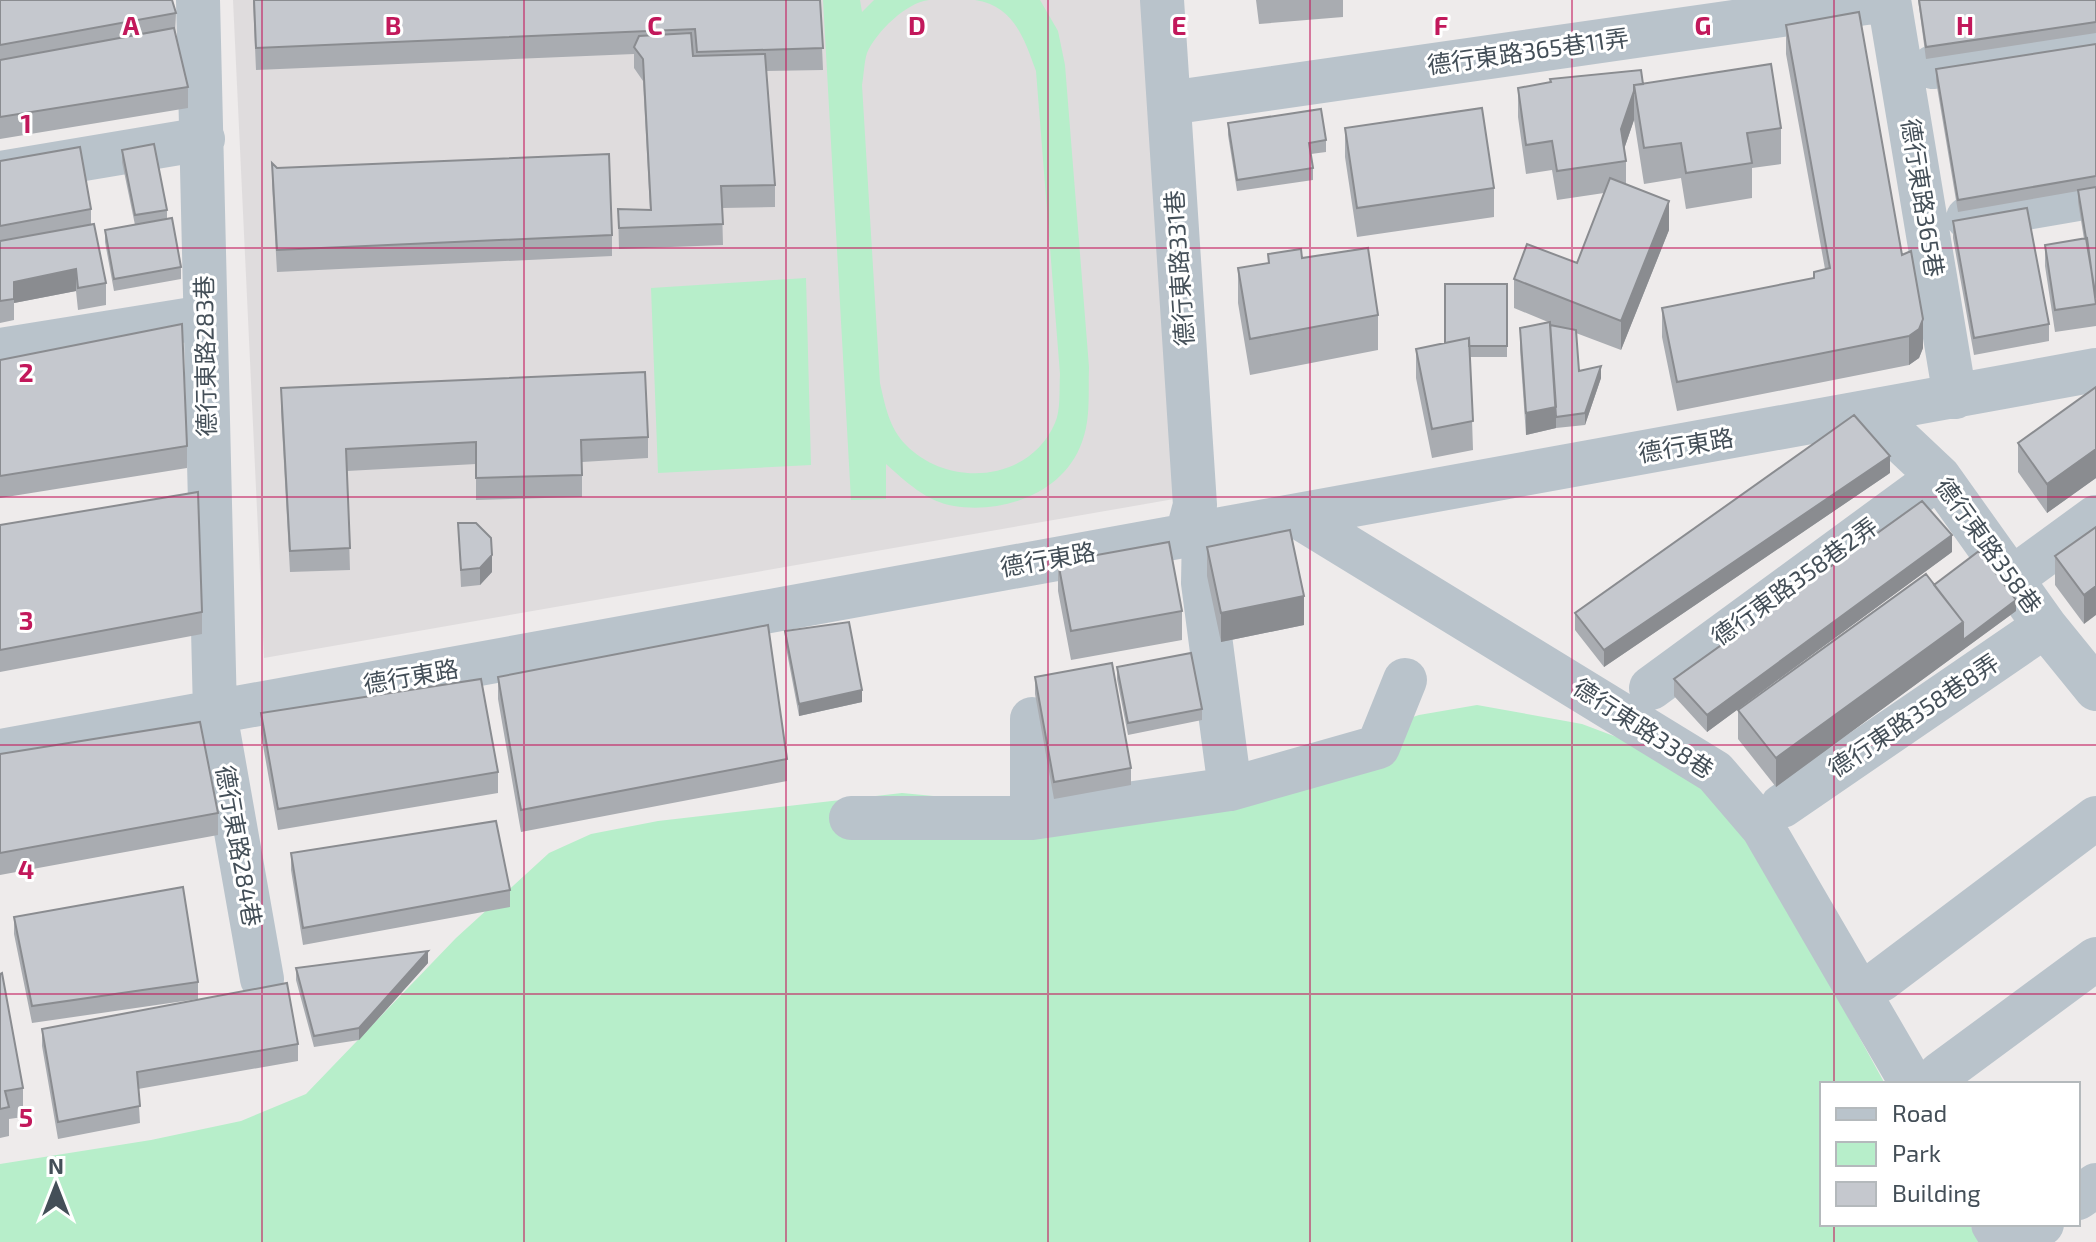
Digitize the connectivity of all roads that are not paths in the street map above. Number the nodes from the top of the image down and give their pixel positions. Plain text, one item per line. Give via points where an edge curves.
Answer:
1 (198, 0) edge
2 (1162, 0) edge
3 (1888, 0) edge
4 (2096, 40) edge
5 (1933, 67) edge
6 (1169, 103) junction
7 (203, 139) junction
8 (0, 173) edge
9 (2096, 196) edge
10 (1962, 219) edge
11 (205, 317) junction
12 (0, 350) edge
13 (2096, 370) edge
14 (1955, 397) junction
15 (1870, 412) junction
16 (1939, 477) junction
17 (207, 493) junction
18 (163, 502) edge
19 (1297, 516) junction
20 (2096, 517) edge
21 (1195, 533) junction
22 (2011, 579) junction
23 (2045, 626) junction
24 (1405, 680) dead end
25 (1651, 688) dead end
26 (2096, 689) edge
27 (215, 713) junction
28 (1032, 719) dead end
29 (0, 751) edge
30 (1230, 789) junction
31 (1782, 806) dead end
32 (851, 818) dead end
33 (1032, 818) junction
34 (2096, 818) edge
35 (2096, 959) edge
36 (262, 979) dead end
37 (1881, 980) dead end
38 (1926, 1079) edge

1 - 7 street, 德行東路283巷
2 - 6 street, 德行東路331巷
3 - 6 street, 德行東路365巷11弄
3 - 14 street, 德行東路365巷
4 - 5 street
6 - 21 street, 德行東路331巷
7 - 8 street
7 - 11 street, 德行東路283巷
9 - 10 street
11 - 12 street
11 - 17 street, 德行東路283巷
13 - 14 street, 德行東路
14 - 15 street, 德行東路
15 - 16 street, 德行東路358巷
15 - 19 street, 德行東路
16 - 22 street, 德行東路358巷
16 - 25 street, 德行東路358巷2弄
17 - 18 street
17 - 27 street, 德行東路283巷
19 - 21 street, 德行東路
19 - 38 street, 德行東路338巷 via 1715,772 1763,828
20 - 22 street
21 - 27 street, 德行東路
21 - 30 street, 德行東路331巷
22 - 23 street, 德行東路358巷
23 - 26 street, 德行東路358巷
23 - 31 street, 德行東路358巷8弄
24 - 30 street via 1378,747
27 - 29 street, 德行東路
27 - 36 street, 德行東路284巷
28 - 33 street
30 - 33 street
32 - 33 street
34 - 37 street
35 - 38 street

